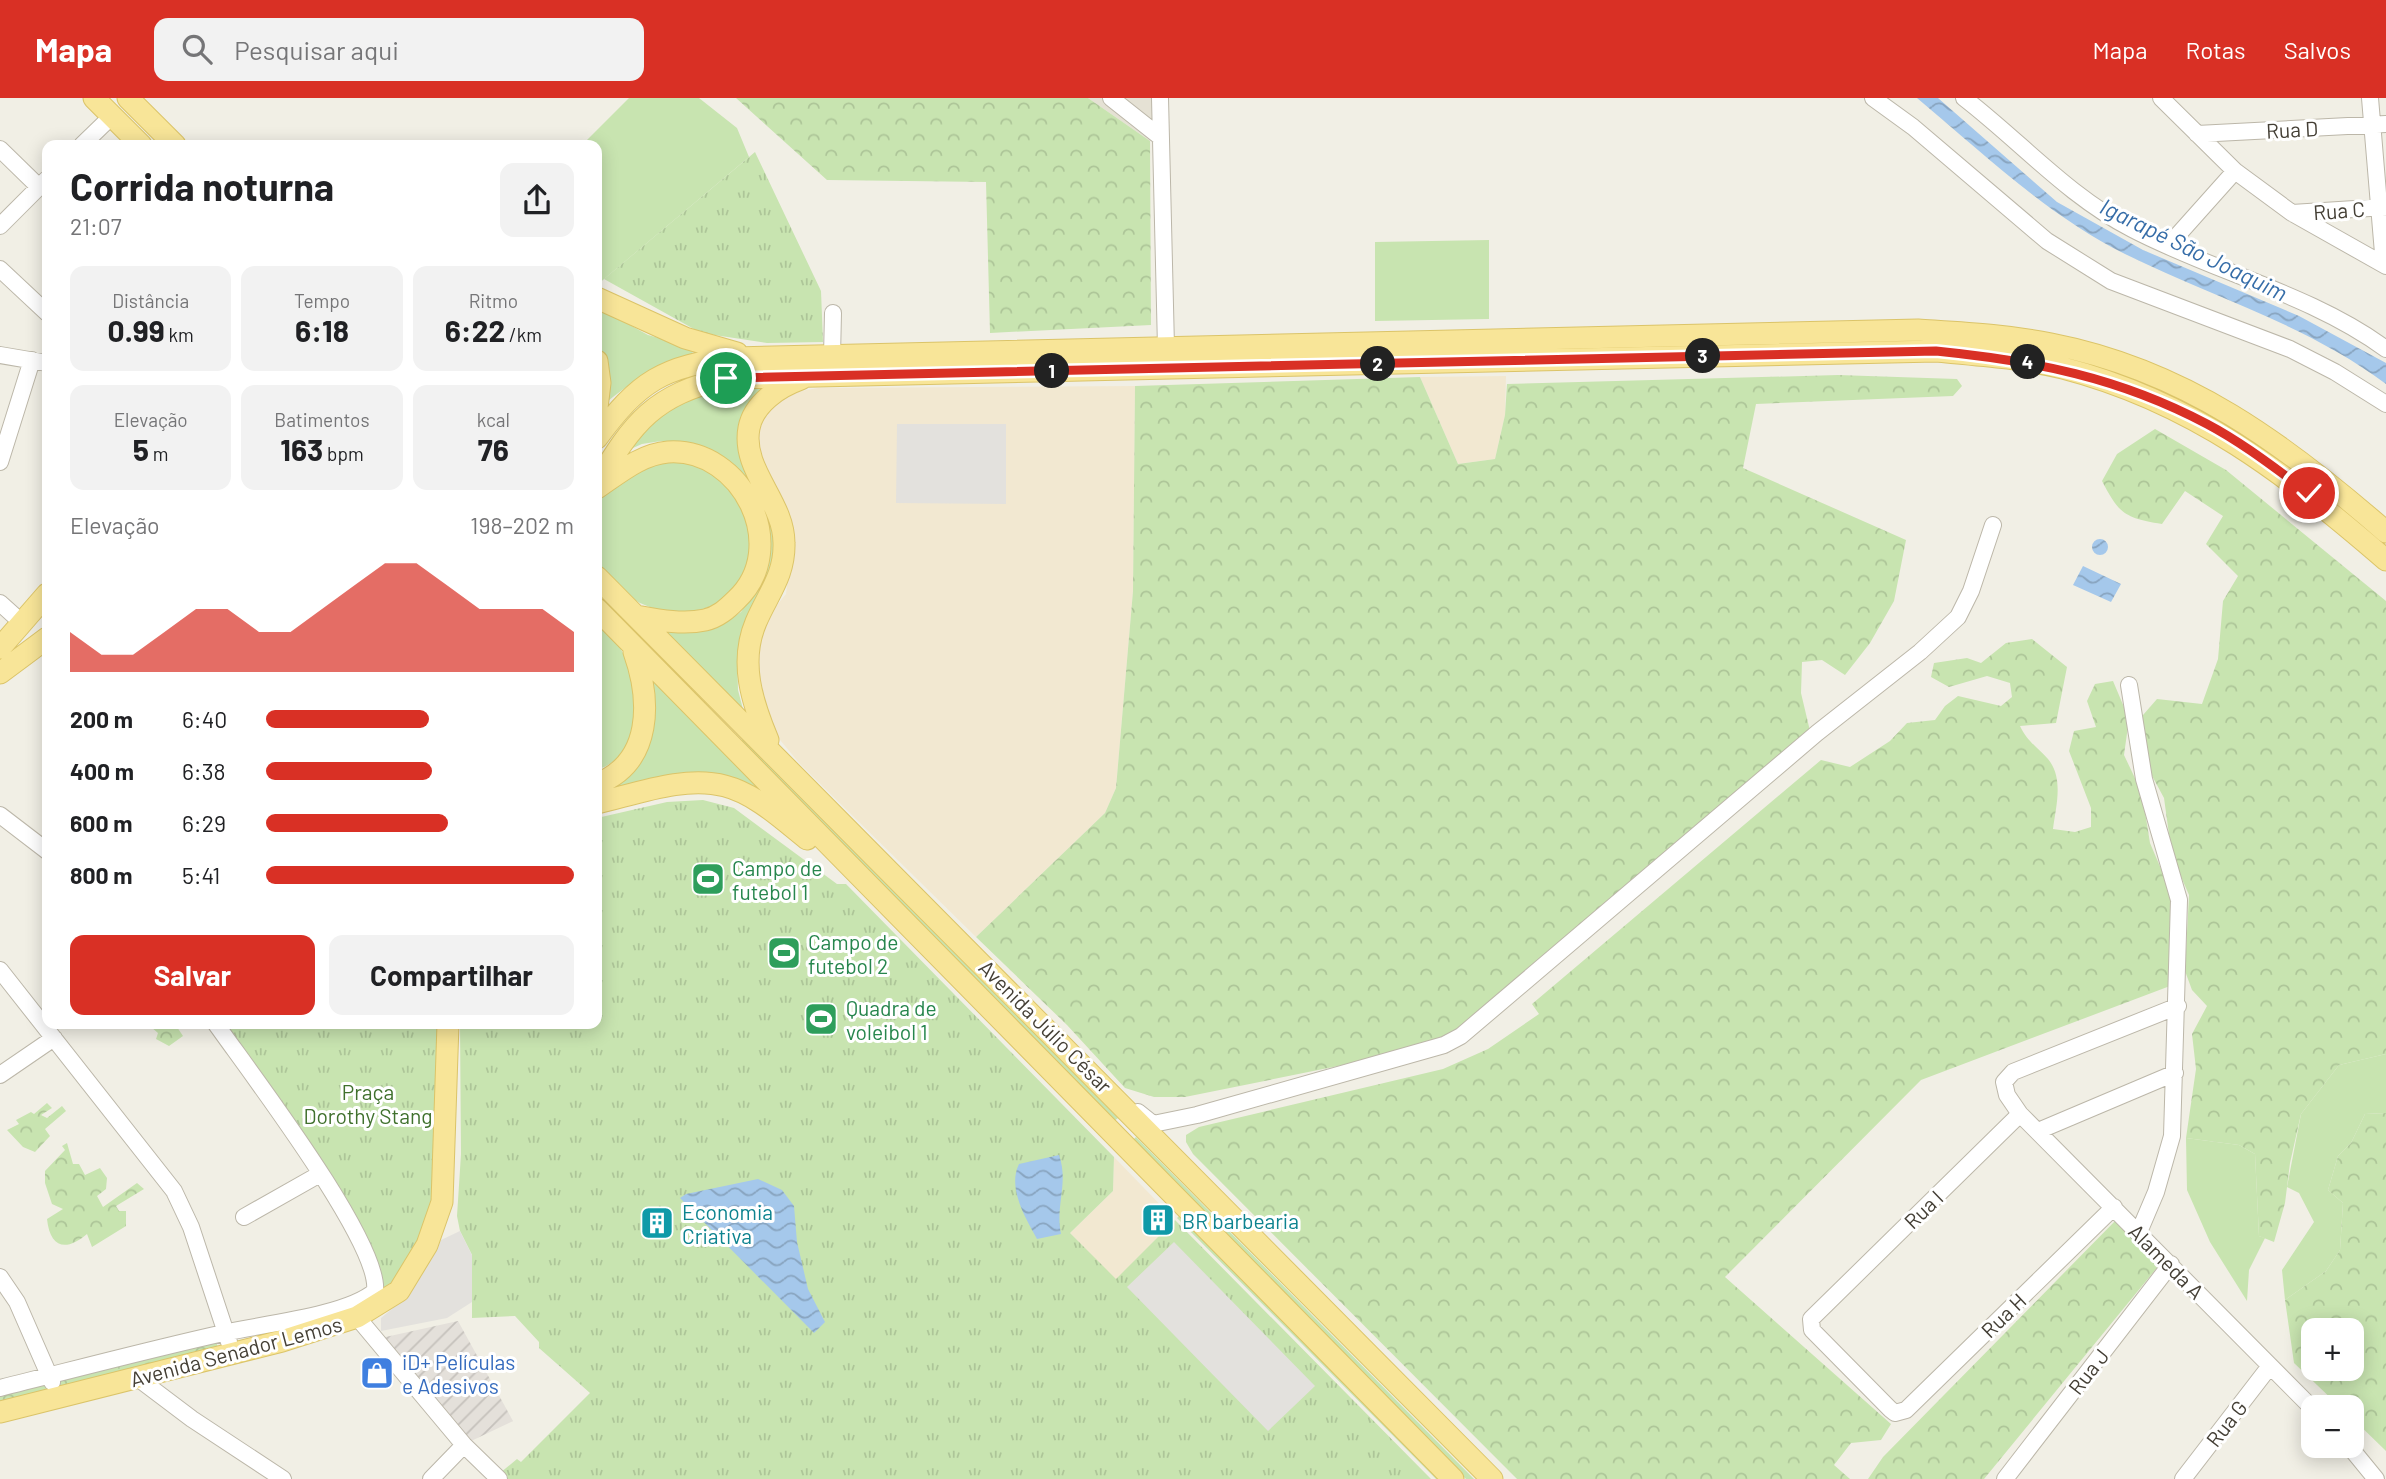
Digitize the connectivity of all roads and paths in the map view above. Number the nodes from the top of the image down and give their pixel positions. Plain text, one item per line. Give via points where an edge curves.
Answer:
1 (94, 98) edge
2 (128, 98) edge
3 (1160, 98) edge
4 (1873, 98) edge
5 (1965, 98) edge
6 (2161, 98) edge
7 (2370, 98) edge
8 (1117, 100) edge
9 (112, 116) junction
10 (2379, 124) edge
11 (2197, 134) junction
12 (1159, 136) junction
13 (87, 140) edge
14 (136, 140) edge
15 (170, 140) edge
16 (0, 149) edge
17 (2235, 171) junction
18 (42, 182) edge
19 (42, 184) edge
20 (2381, 207) edge
21 (2292, 213) junction
22 (0, 226) edge
23 (2168, 246) junction
24 (2385, 266) edge
25 (0, 269) edge
26 (602, 300) edge
27 (42, 308) edge
28 (833, 313) dead end
29 (1166, 347) junction
30 (2386, 349) edge
31 (0, 355) edge
32 (832, 356) junction
33 (753, 357) junction
34 (40, 362) edge
35 (809, 376) junction
36 (2386, 404) edge
37 (602, 431) edge
38 (0, 462) edge
39 (602, 474) edge
40 (602, 485) edge
41 (1993, 525) dead end
42 (2386, 532) edge
43 (2386, 560) edge
44 (602, 582) edge
45 (42, 599) edge
46 (0, 603) edge
47 (602, 614) edge
48 (636, 616) junction
49 (20, 621) junction
50 (42, 642) edge
51 (631, 644) junction
52 (0, 648) edge
53 (0, 673) edge
54 (2129, 685) dead end
55 (773, 751) junction
56 (602, 781) edge
57 (602, 802) edge
58 (0, 814) edge
59 (42, 847) edge
60 (872, 889) junction
61 (0, 970) edge
62 (2178, 1006) junction
63 (42, 1023) edge
64 (47, 1029) edge
65 (219, 1029) edge
66 (448, 1029) edge
67 (54, 1038) junction
68 (2175, 1073) junction
69 (0, 1075) edge
70 (1132, 1113) junction
71 (2020, 1114) junction
72 (2038, 1130) junction
73 (320, 1174) junction
74 (2114, 1206) junction
75 (244, 1217) dead end
76 (2138, 1232) junction
77 (2171, 1264) junction
78 (0, 1277) edge
79 (357, 1317) junction
80 (226, 1332) junction
81 (234, 1356) junction
82 (2270, 1366) junction
83 (50, 1375) junction
84 (139, 1378) junction
85 (0, 1388) edge
86 (2301, 1397) edge
87 (57, 1398) junction
88 (1890, 1409) joint
89 (0, 1412) edge
90 (464, 1445) junction
91 (2359, 1458) edge
92 (2375, 1478) edge
93 (283, 1479) edge
94 (431, 1479) edge
95 (499, 1479) edge
96 (1453, 1479) edge
97 (1492, 1479) edge
98 (2005, 1479) edge
99 (2183, 1479) edge

1 - 9 main road
2 - 15 main road
3 - 12 street
4 - 36 street via 2047,241 2111,281 2290,349
5 - 23 street via 2075,194 2130,229
6 - 11 street
7 - 10 street
8 - 12 street
9 - 13 street
9 - 14 main road
10 - 11 street, Rua D
10 - 20 street
11 - 17 street
12 - 29 street
16 - 18 street
17 - 21 street
17 - 23 street
19 - 22 street
20 - 21 street, Rua C
20 - 24 street
21 - 24 street
23 - 30 street via 2353,325
25 - 27 street
26 - 33 main road via 685,338
28 - 32 street
29 - 32 main road
29 - 42 main road via 1906,330 2051,344 2107,358 2219,405 2330,483
31 - 34 street
32 - 33 main road
33 - 37 main road via 705,361 664,373 642,387
34 - 38 street
35 - 39 main road via 726,378 673,395 629,433
35 - 43 main road via 1836,352 1936,351 2010,358 2097,378 2150,396 2209,425 2309,493
35 - 55 main road via 768,398 753,415 749,428 753,463 784,534 782,568 756,622 747,673
40 - 48 main road via 653,455 702,456 725,470 745,491 760,530 758,562 750,586 730,606 705,620 671,622
41 - 70 street via 1958,617 1461,1036 1444,1045 1197,1115 1153,1124 1140,1111
44 - 48 main road, Avenida Júlio César
45 - 49 main road
46 - 49 street
47 - 51 main road, Avenida Júlio César
48 - 55 main road, Avenida Júlio César
49 - 52 main road
50 - 53 main road
51 - 56 main road via 645,682 643,728 630,758
51 - 60 main road, Avenida Júlio César
54 - 62 street via 2144,779 2179,900
55 - 70 main road, Avenida Júlio César
57 - 60 main road via 681,784 726,786 766,807
58 - 59 street
60 - 96 main road, Avenida Júlio César
61 - 63 street
62 - 68 street
62 - 71 street via 2012,1072 2005,1088
64 - 67 street
65 - 73 street
66 - 79 main road, Avenida Senador Lemos via 442,1202 427,1245 404,1285
67 - 69 street
67 - 80 street via 174,1191
68 - 72 street
68 - 76 street via 2172,1136 2156,1192
70 - 97 main road, Avenida Júlio César
71 - 72 street, Alameda A
71 - 88 street, Rua I via 1811,1319 1812,1331
72 - 74 street, Alameda A
73 - 75 street
73 - 80 street, Avenida Senador Lemos via 350,1216 375,1291 323,1312
74 - 76 street, Alameda A
74 - 88 street, Rua H via 1906,1410 1895,1413
76 - 77 street, Alameda A
77 - 82 street, Alameda A
77 - 98 street, Rua J
78 - 83 street via 17,1302
79 - 81 main road, Avenida Senador Lemos
79 - 90 street
80 - 81 street
80 - 83 street, Avenida Senador Lemos
81 - 84 main road, Avenida Senador Lemos
82 - 86 street, Alameda A
82 - 99 street, Rua G
83 - 85 street, Avenida Senador Lemos
83 - 87 street
84 - 87 main road, Avenida Senador Lemos
84 - 93 street
87 - 89 main road, Avenida Senador Lemos
90 - 94 street
90 - 95 street
91 - 92 street

